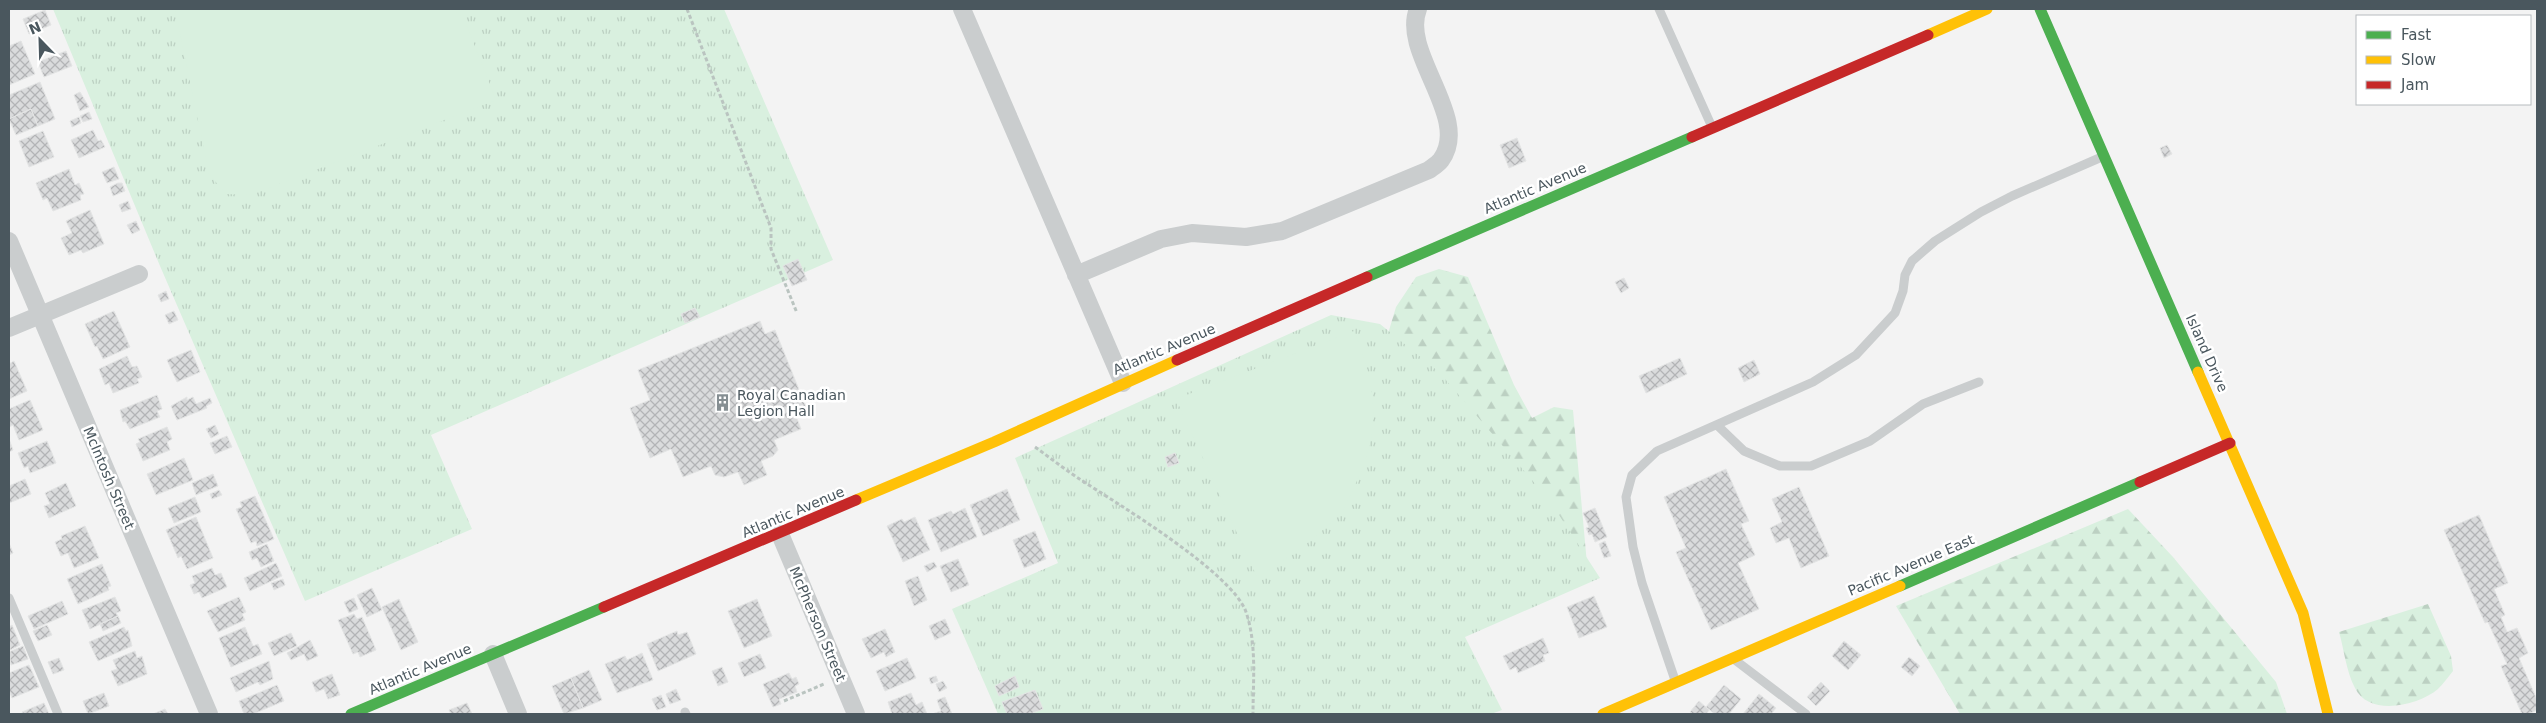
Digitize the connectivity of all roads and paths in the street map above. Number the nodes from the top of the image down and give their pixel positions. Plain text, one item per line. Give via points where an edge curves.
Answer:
1 (687, 9) edge
2 (962, 9) edge
3 (1418, 9) edge
4 (1659, 9) edge
5 (1987, 9) edge
6 (2040, 9) edge
7 (1712, 128) junction
8 (2104, 156) junction
9 (9, 242) edge
10 (139, 274) dead end
11 (1076, 275) junction
12 (797, 313) dead end
13 (40, 315) junction
14 (9, 328) edge
15 (1979, 382) dead end
16 (1123, 383) junction
17 (1717, 425) junction
18 (1014, 432) junction
19 (2230, 443) junction
20 (780, 534) junction
21 (9, 598) edge
22 (493, 654) junction
23 (1733, 658) junction
24 (1676, 683) junction
25 (824, 684) dead end
26 (784, 701) dead end
27 (58, 714) edge
28 (209, 714) edge
29 (351, 714) edge
30 (518, 714) edge
31 (856, 714) edge
32 (1253, 714) edge
33 (1603, 714) edge
34 (1806, 714) edge
35 (2328, 714) edge

1 - 12 path via 771,228 771,249
2 - 11 street
3 - 11 street via 1414,25 1418,42 1441,102 1448,131 1441,160 1429,170 1282,232 1246,237 1192,233 1161,239
4 - 7 lane
5 - 7 street, Atlantic Avenue
6 - 8 street, Island Drive
7 - 16 street, Atlantic Avenue
8 - 17 lane via 2012,196 1935,241 1912,261 1894,314 1856,355 1813,382
8 - 19 street, Island Drive
9 - 13 street, McIntosh Street
10 - 13 street
11 - 16 street
13 - 14 street
13 - 28 street, McIntosh Street
15 - 17 lane via 1923,404 1870,440 1810,466 1780,466 1744,451
16 - 18 street, Atlantic Avenue
17 - 24 lane via 1657,451 1632,475 1626,497 1642,583
18 - 20 street, Atlantic Avenue
18 - 32 path via 1179,546 1240,601 1246,612 1252,644
19 - 23 street, Pacific Avenue East
19 - 35 street, Island Drive via 2304,613
20 - 22 street, Atlantic Avenue
20 - 31 street, McPherson Street
21 - 27 lane
22 - 29 street, Atlantic Avenue
22 - 30 street
23 - 24 street, Pacific Avenue East
23 - 34 lane
24 - 33 street, Pacific Avenue East
25 - 26 path

